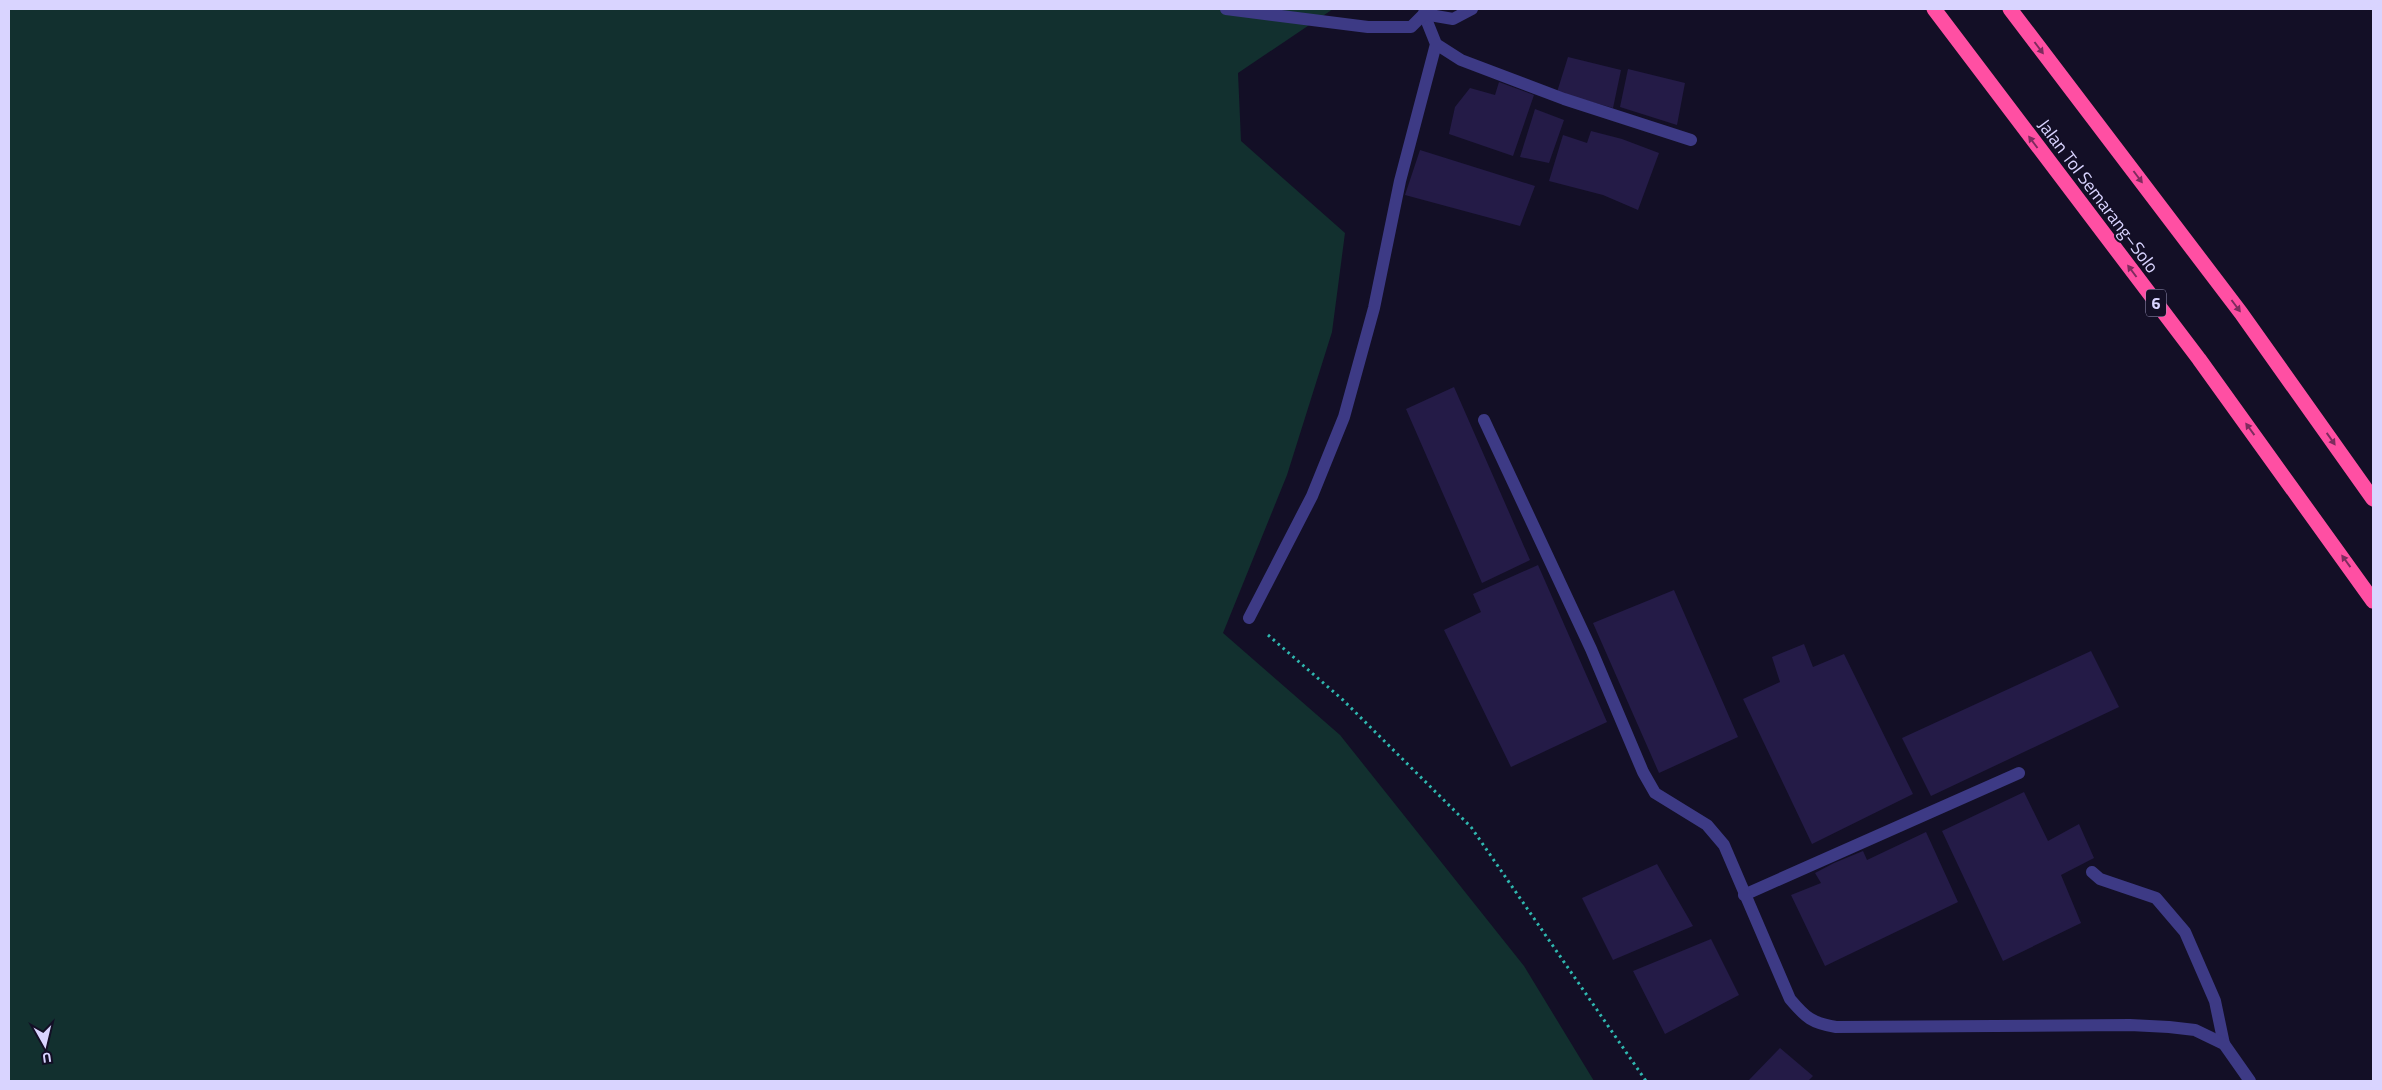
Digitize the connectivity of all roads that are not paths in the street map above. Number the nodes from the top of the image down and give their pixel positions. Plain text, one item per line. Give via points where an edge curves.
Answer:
1 (1226, 9) edge
2 (1472, 9) edge
3 (1934, 9) edge
4 (2010, 9) edge
5 (1425, 11) edge
6 (1436, 44) junction
7 (1691, 140) dead end
8 (1484, 420) dead end
9 (2373, 499) edge
10 (2373, 601) edge
11 (1249, 618) road end
12 (2019, 773) dead end
13 (2092, 872) dead end
14 (1744, 895) junction
15 (2224, 1044) junction
16 (2250, 1081) edge

1 - 5 street via 1368,26 1410,27
2 - 5 street via 1453,19
10 -> 3 highway, Jalan Tol Semarang–Solo / 6 via 2198,359
4 -> 9 highway via 2242,313
5 - 6 street
6 - 7 street via 1462,60 1564,99
6 - 11 street via 1400,181 1374,308 1344,417 1312,496
8 - 14 street via 1591,649 1643,772 1655,793 1707,825 1724,845
12 - 14 street
13 - 15 street via 2100,879 2156,898 2185,932 2215,1001
14 - 15 street via 1790,999 1814,1023 1860,1028 2130,1025 2195,1030
15 - 16 street

